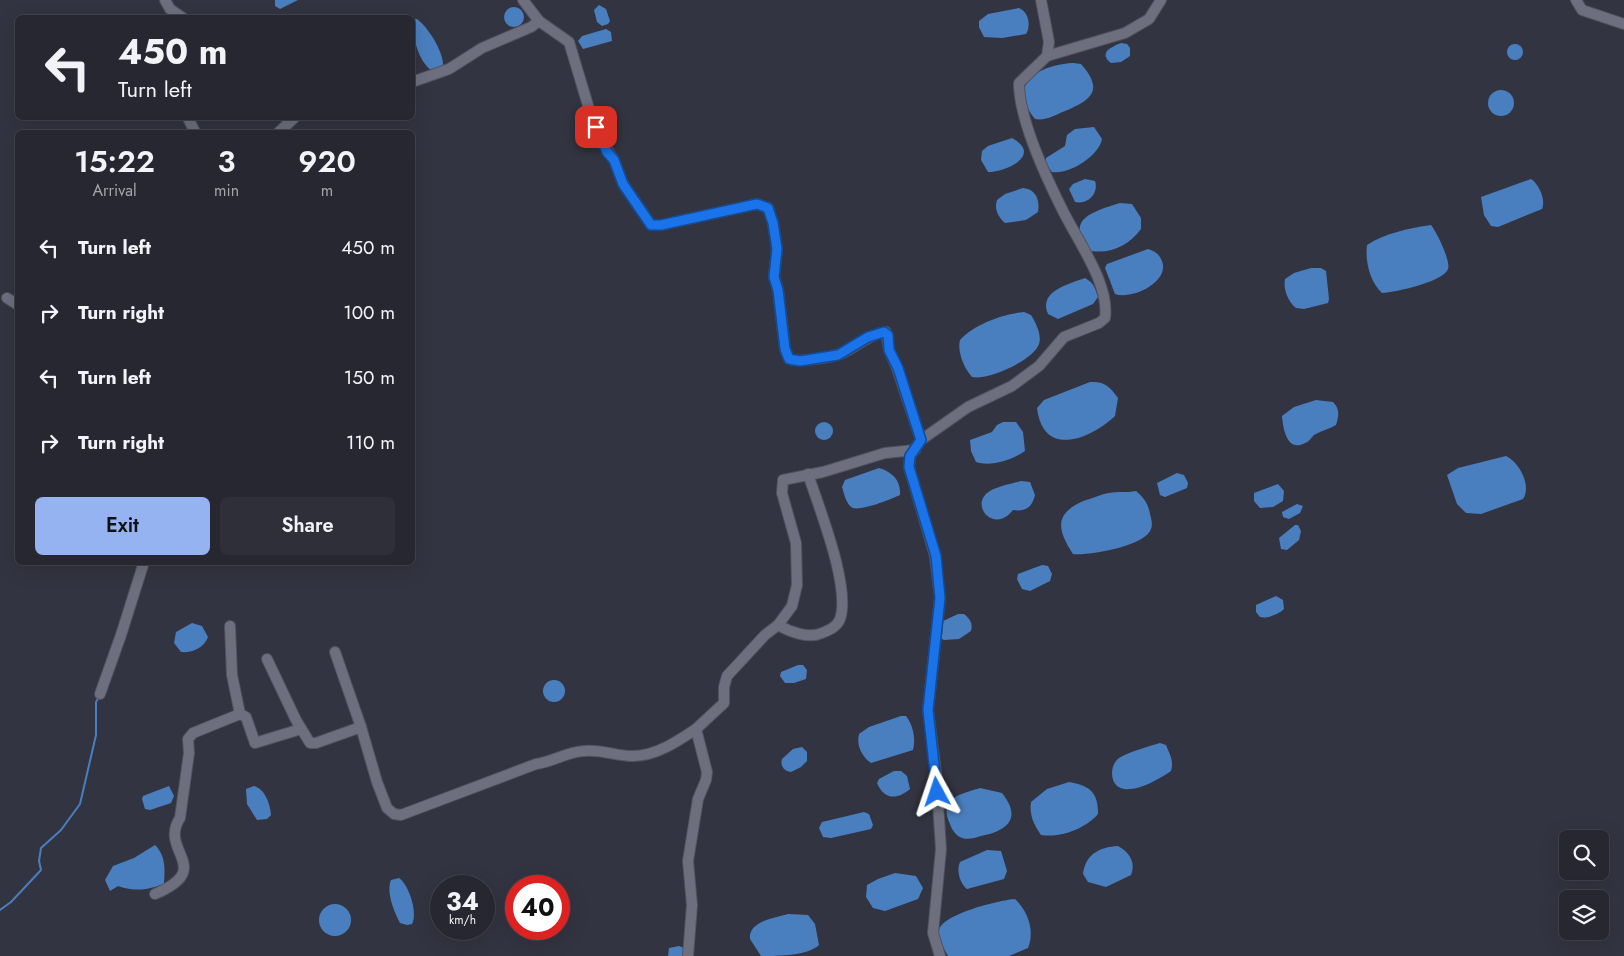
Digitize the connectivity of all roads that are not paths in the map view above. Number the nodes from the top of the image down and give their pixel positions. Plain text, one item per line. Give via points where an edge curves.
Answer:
1 (165, 0) edge
2 (523, 0) edge
3 (1041, 0) edge
4 (1161, 0) edge
5 (1576, 0) edge
6 (179, 15) edge
7 (539, 21) junction
8 (1624, 24) edge
9 (1047, 56) junction
10 (415, 81) edge
11 (292, 120) edge
12 (282, 130) edge
13 (7, 298) dead end
14 (15, 303) edge
15 (921, 440) junction
16 (914, 450) junction
17 (808, 474) junction
18 (143, 565) edge
19 (778, 625) junction
20 (230, 626) dead end
21 (335, 652) dead end
22 (267, 659) dead end
23 (100, 694) dead end
24 (240, 714) junction
25 (361, 726) junction
26 (301, 729) junction
27 (696, 729) junction
28 (155, 894) dead end
29 (688, 956) edge
30 (940, 956) edge

1 - 6 street
2 - 7 street
3 - 9 street via 1049,42
4 - 9 street via 1149,19 1125,33
5 - 8 street via 1582,10
7 - 10 street via 476,51 448,69
7 - 15 street via 569,42 593,122 626,190 651,225 757,204 768,208 777,249 774,277 789,359 800,361 838,355 868,337 886,332 889,350
9 - 15 street via 1019,83 1019,91 1030,132 1062,209 1103,291 1107,307 1105,318 1064,337 1039,366 1012,386 968,407
11 - 12 street
13 - 14 street
15 - 16 street
16 - 17 street via 884,453
16 - 30 street via 909,467 936,556 940,598 928,710 941,848 933,933
17 - 19 street via 786,479 781,484 796,543 797,585 792,606
17 - 19 street via 837,566 842,591 839,620 832,629 818,635 801,634
18 - 23 street
19 - 27 street via 727,676 724,703
20 - 24 street via 232,675
21 - 25 street
22 - 26 street
24 - 26 street via 246,717 255,743 259,744
24 - 28 street via 188,738 189,754 180,818 175,826 184,870 174,886
25 - 26 street via 316,743 310,743
25 - 27 street via 387,808 401,815 569,753 603,750 632,756 651,753
27 - 29 street via 707,772 698,800 688,862 692,904

